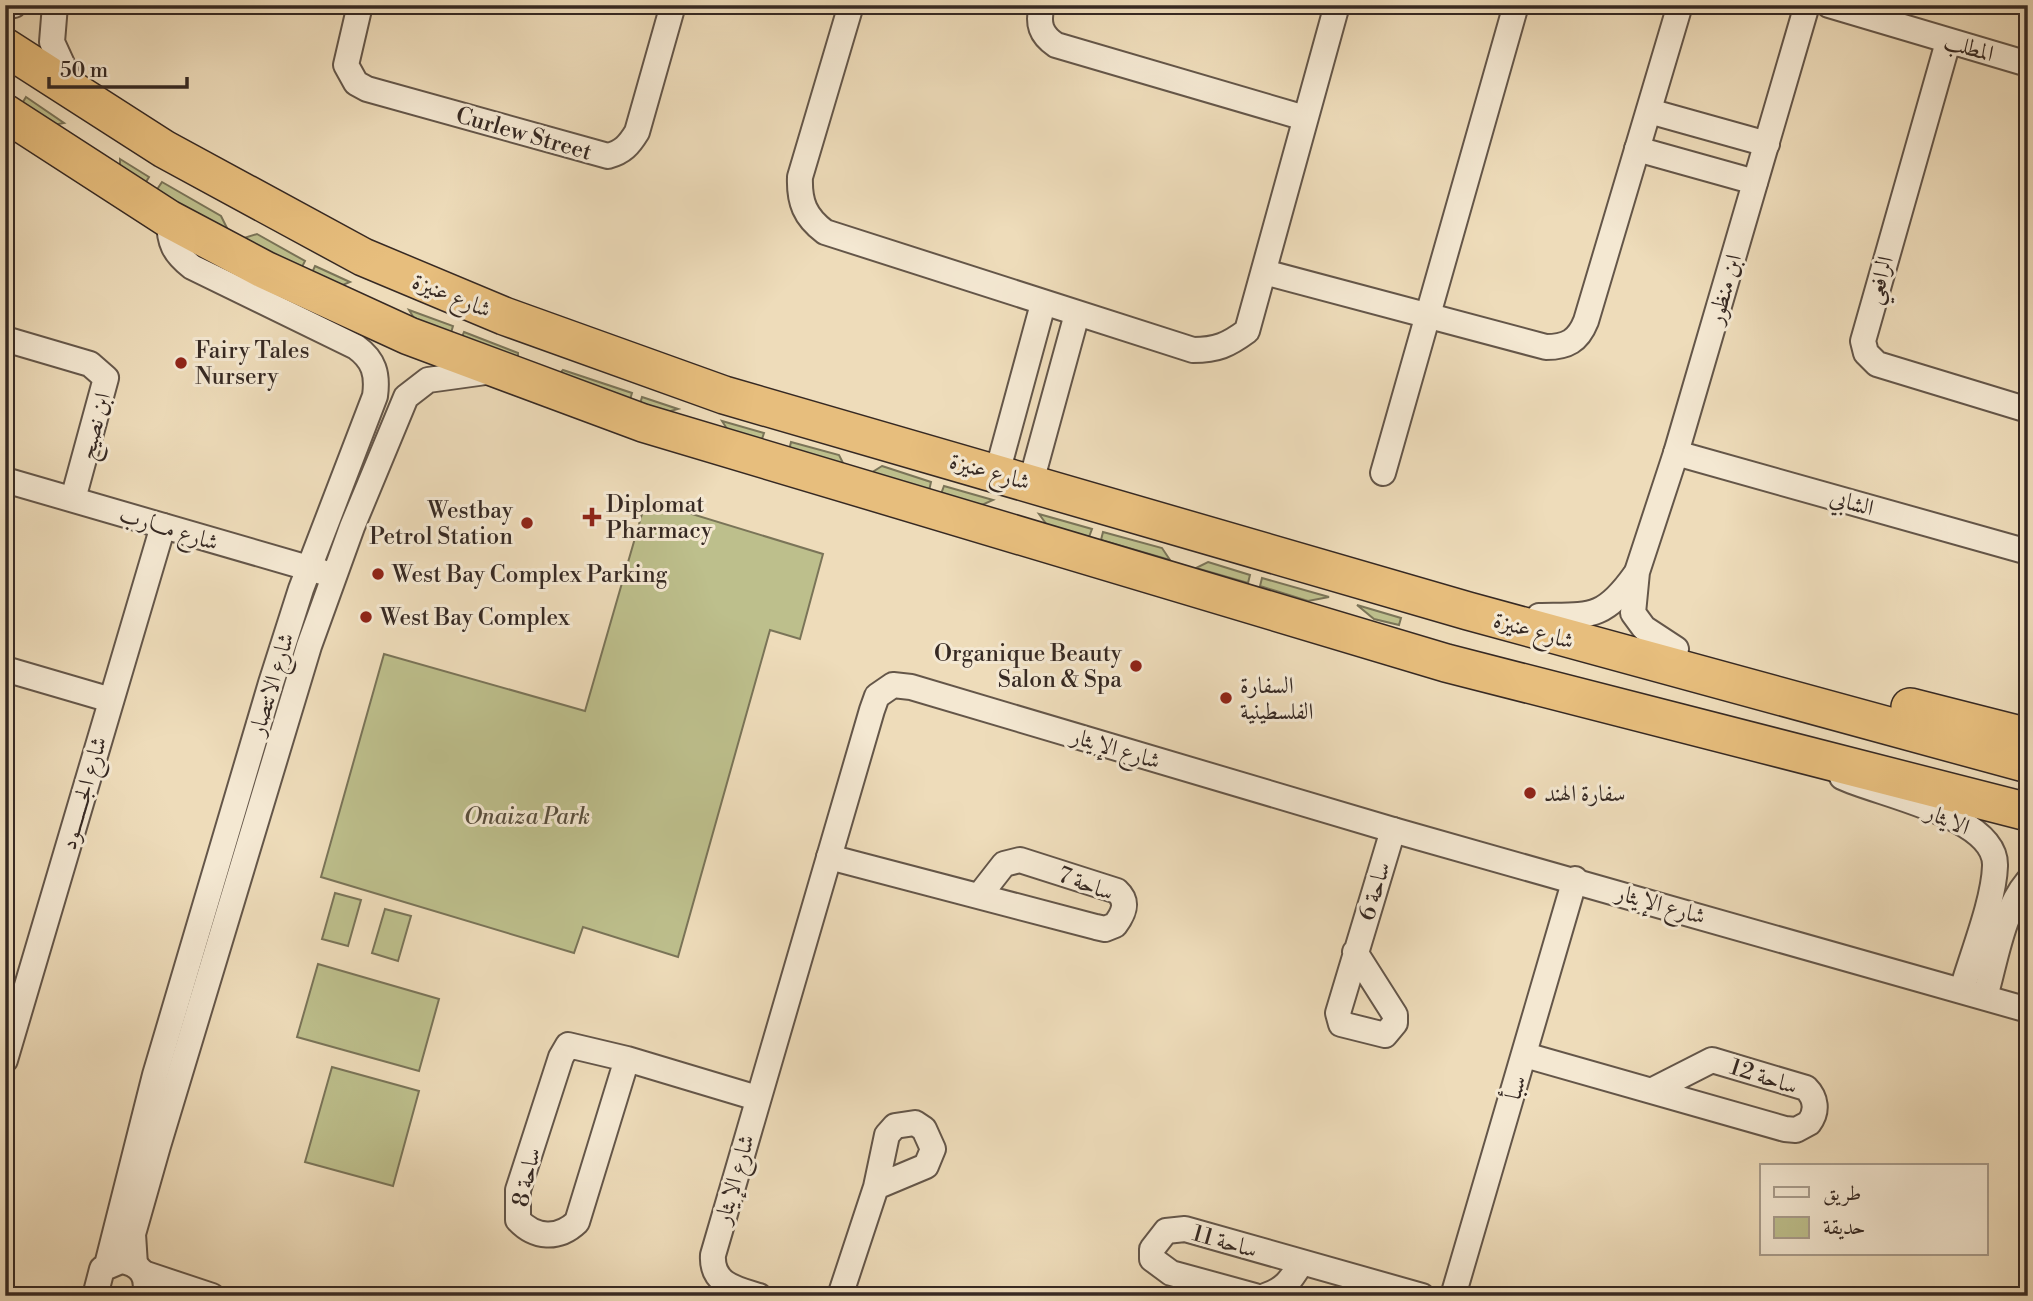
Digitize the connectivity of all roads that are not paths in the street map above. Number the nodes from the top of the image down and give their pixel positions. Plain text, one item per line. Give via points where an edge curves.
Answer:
1 (14, 5) edge
2 (55, 5) edge
3 (360, 5) edge
4 (673, 5) edge
5 (851, 5) edge
6 (1042, 5) edge
7 (1337, 5) edge
8 (1516, 5) edge
9 (1679, 5) edge
10 (1807, 5) edge
11 (1829, 5) edge
12 (5, 6) edge
13 (1948, 42) junction
14 (5, 47) edge
15 (2028, 64) edge
16 (75, 91) junction
17 (1648, 111) junction
18 (5, 113) edge
19 (1305, 118) junction
20 (1767, 144) junction
21 (1637, 149) junction
22 (1755, 182) junction
23 (169, 219) junction
24 (1264, 272) junction
25 (1043, 304) junction
26 (1077, 314) junction
27 (1426, 314) junction
28 (5, 339) edge
29 (498, 370) junction
30 (1018, 397) junction
31 (1052, 406) junction
32 (2028, 410) edge
33 (1676, 453) junction
34 (1383, 473) dead end
35 (1014, 478) junction
36 (5, 480) edge
37 (73, 499) junction
38 (163, 526) junction
39 (2028, 552) edge
40 (309, 569) junction
41 (1637, 572) junction
42 (333, 575) junction
43 (1468, 611) junction
44 (1539, 616) junction
45 (1676, 649) junction
46 (5, 669) edge
47 (111, 700) junction
48 (2028, 737) edge
49 (1803, 753) junction
50 (2028, 764) edge
51 (2028, 813) edge
52 (1393, 830) junction
53 (829, 857) junction
54 (1575, 879) junction
55 (2028, 881) edge
56 (979, 896) junction
57 (206, 898) junction
58 (228, 917) junction
59 (1355, 952) dead end
60 (1962, 990) junction
61 (1985, 997) junction
62 (2028, 1010) edge
63 (1525, 1055) junction
64 (627, 1059) junction
65 (5, 1060) edge
66 (1653, 1090) junction
67 (757, 1098) junction
68 (876, 1187) dead end
69 (1301, 1263) junction
70 (107, 1265) junction
71 (141, 1278) edge
72 (96, 1294) edge
73 (212, 1296) edge
74 (759, 1296) edge
75 (840, 1296) edge
76 (1255, 1296) edge
77 (1265, 1296) edge
78 (1422, 1296) edge
79 (1453, 1296) edge

1 - 12 street
2 - 16 street via 52,42
3 - 4 street, Curlew Street via 346,65 356,83 608,156 628,146 637,132
5 - 25 street via 800,177 803,209 825,232
6 - 19 street via 1040,26 1044,37 1056,45
7 - 19 street
8 - 27 street
9 - 17 street
10 - 20 street, ابن منظور
11 - 13 street, المطلب
13 - 15 street, المطلب
13 - 32 street, الرافعي via 1863,341 1866,354 1893,371
14 - 16 highway, شارع عنيزة
16 - 35 highway, شارع عنيزة via 164,149 426,286 724,395
17 - 20 street
17 - 21 street
18 - 23 highway
19 - 24 street
20 - 22 street, ابن منظور
21 - 22 street
21 - 27 street via 1586,321 1572,343 1546,347
22 - 33 street, ابن منظور
23 - 29 highway via 265,270
23 - 40 street, شارع الانتصار via 172,248 192,267 356,347 374,367 375,396
24 - 26 street via 1247,331 1214,350 1193,350
24 - 27 street
25 - 26 street
25 - 30 street
26 - 31 street
27 - 34 street
28 - 37 street, ابن نصيح via 90,364 106,378
29 - 42 street, شارع الانتصار via 428,380 406,397
29 - 49 highway via 745,455 1446,663
30 - 31 street
30 - 35 street
31 - 35 street
33 - 39 street, الشابي
33 - 41 street, ابن منظور
35 - 43 highway, شارع عنيزة
36 - 37 street, شارع مـــارب
37 - 38 street, شارع مـــارب
38 - 40 street, شارع مـــارب
38 - 47 street, شارع الجــــــــود
40 - 42 street, شارع مـــارب
40 - 57 street, شارع الانتصار
41 - 44 street, ابن منظور via 1618,598 1591,615
41 - 45 street, ابن منظور via 1633,613 1644,628
42 - 58 street, شارع الانتصار
43 - 44 highway
43 - 50 highway, شارع عنيزة
44 - 45 highway
45 - 48 highway
46 - 47 street
47 - 65 street, شارع الجــــــــود
49 - 51 highway
49 - 60 street, الايثار via 1868,790 1963,822 1987,840 1994,852 1994,876
52 - 53 street, شارع الإيثار via 893,685 877,696
52 - 54 street, شارع الإيثار
52 - 59 street, ساحة 6
53 - 56 street, ساحة 7
53 - 67 street, شارع الإيثار
54 - 60 street, شارع الإيثار
54 - 63 street, سبأ
55 - 61 street via 2008,916
56 - 56 street, ساحة 7 via 1105,929 1115,925 1125,904 1117,891 1020,860 1004,864
57 - 58 street
57 - 70 street, شارع الانتصار
58 - 71 street, شارع الانتصار via 138,1215 132,1247
60 - 61 street, شارع الإيثار
61 - 62 street, شارع الإيثار
63 - 66 street, ساحة 12
63 - 79 street, سبأ
64 - 64 street, ساحة 8 via 573,1045 564,1051 518,1190 518,1220 526,1229 555,1235 577,1222
64 - 67 street, ساحة 8
66 - 66 street, ساحة 12 via 1785,1129 1810,1124 1815,1110 1806,1087 1712,1060
67 - 74 street, شارع الإيثار via 712,1264 720,1281
68 - 75 street
69 - 76 street, ساحة 11 via 1185,1229 1166,1231 1152,1249 1152,1259 1171,1273
69 - 77 street via 1289,1283
69 - 78 street, ساحة 11
70 - 71 street via 121,1261
70 - 72 street, شارع الانتصار via 98,1276
71 - 73 street

